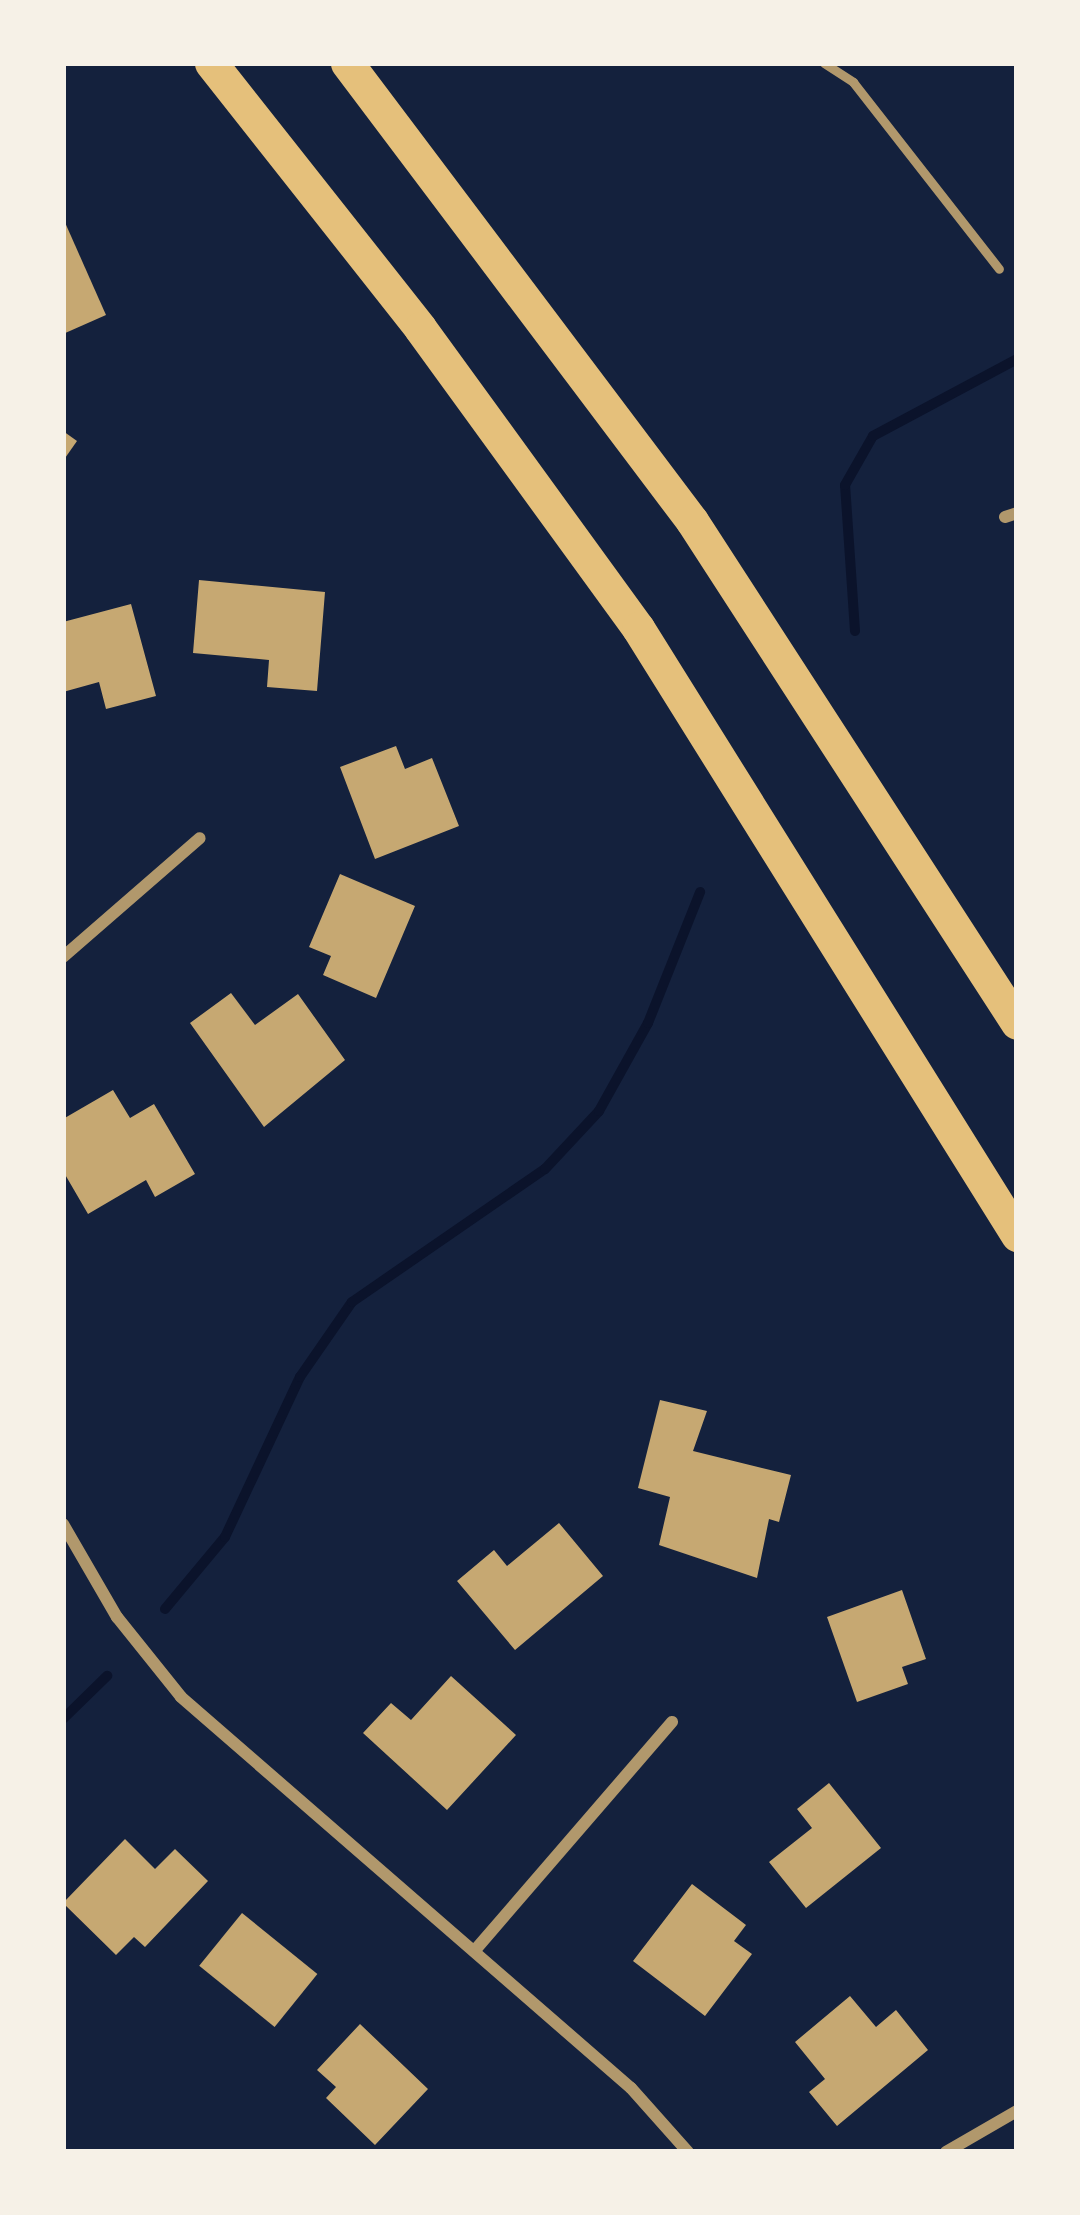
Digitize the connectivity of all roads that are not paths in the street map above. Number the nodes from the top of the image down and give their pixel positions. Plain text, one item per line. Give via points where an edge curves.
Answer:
1 (211, 63) edge
2 (347, 63) edge
3 (824, 63) edge
4 (999, 269) dead end
5 (200, 838) dead end
6 (63, 957) edge
7 (1017, 1023) edge
8 (1017, 1235) edge
9 (63, 1524) edge
10 (673, 1721) dead end
11 (476, 1949) junction
12 (1017, 2111) edge
13 (688, 2152) edge
14 (946, 2152) edge

1 - 8 highway via 420,328 638,628
2 - 7 highway via 692,520
3 - 4 lane via 853,82
5 - 6 street
9 - 11 street via 117,1617 181,1697
10 - 11 street
11 - 13 street via 632,2088
12 - 14 street

